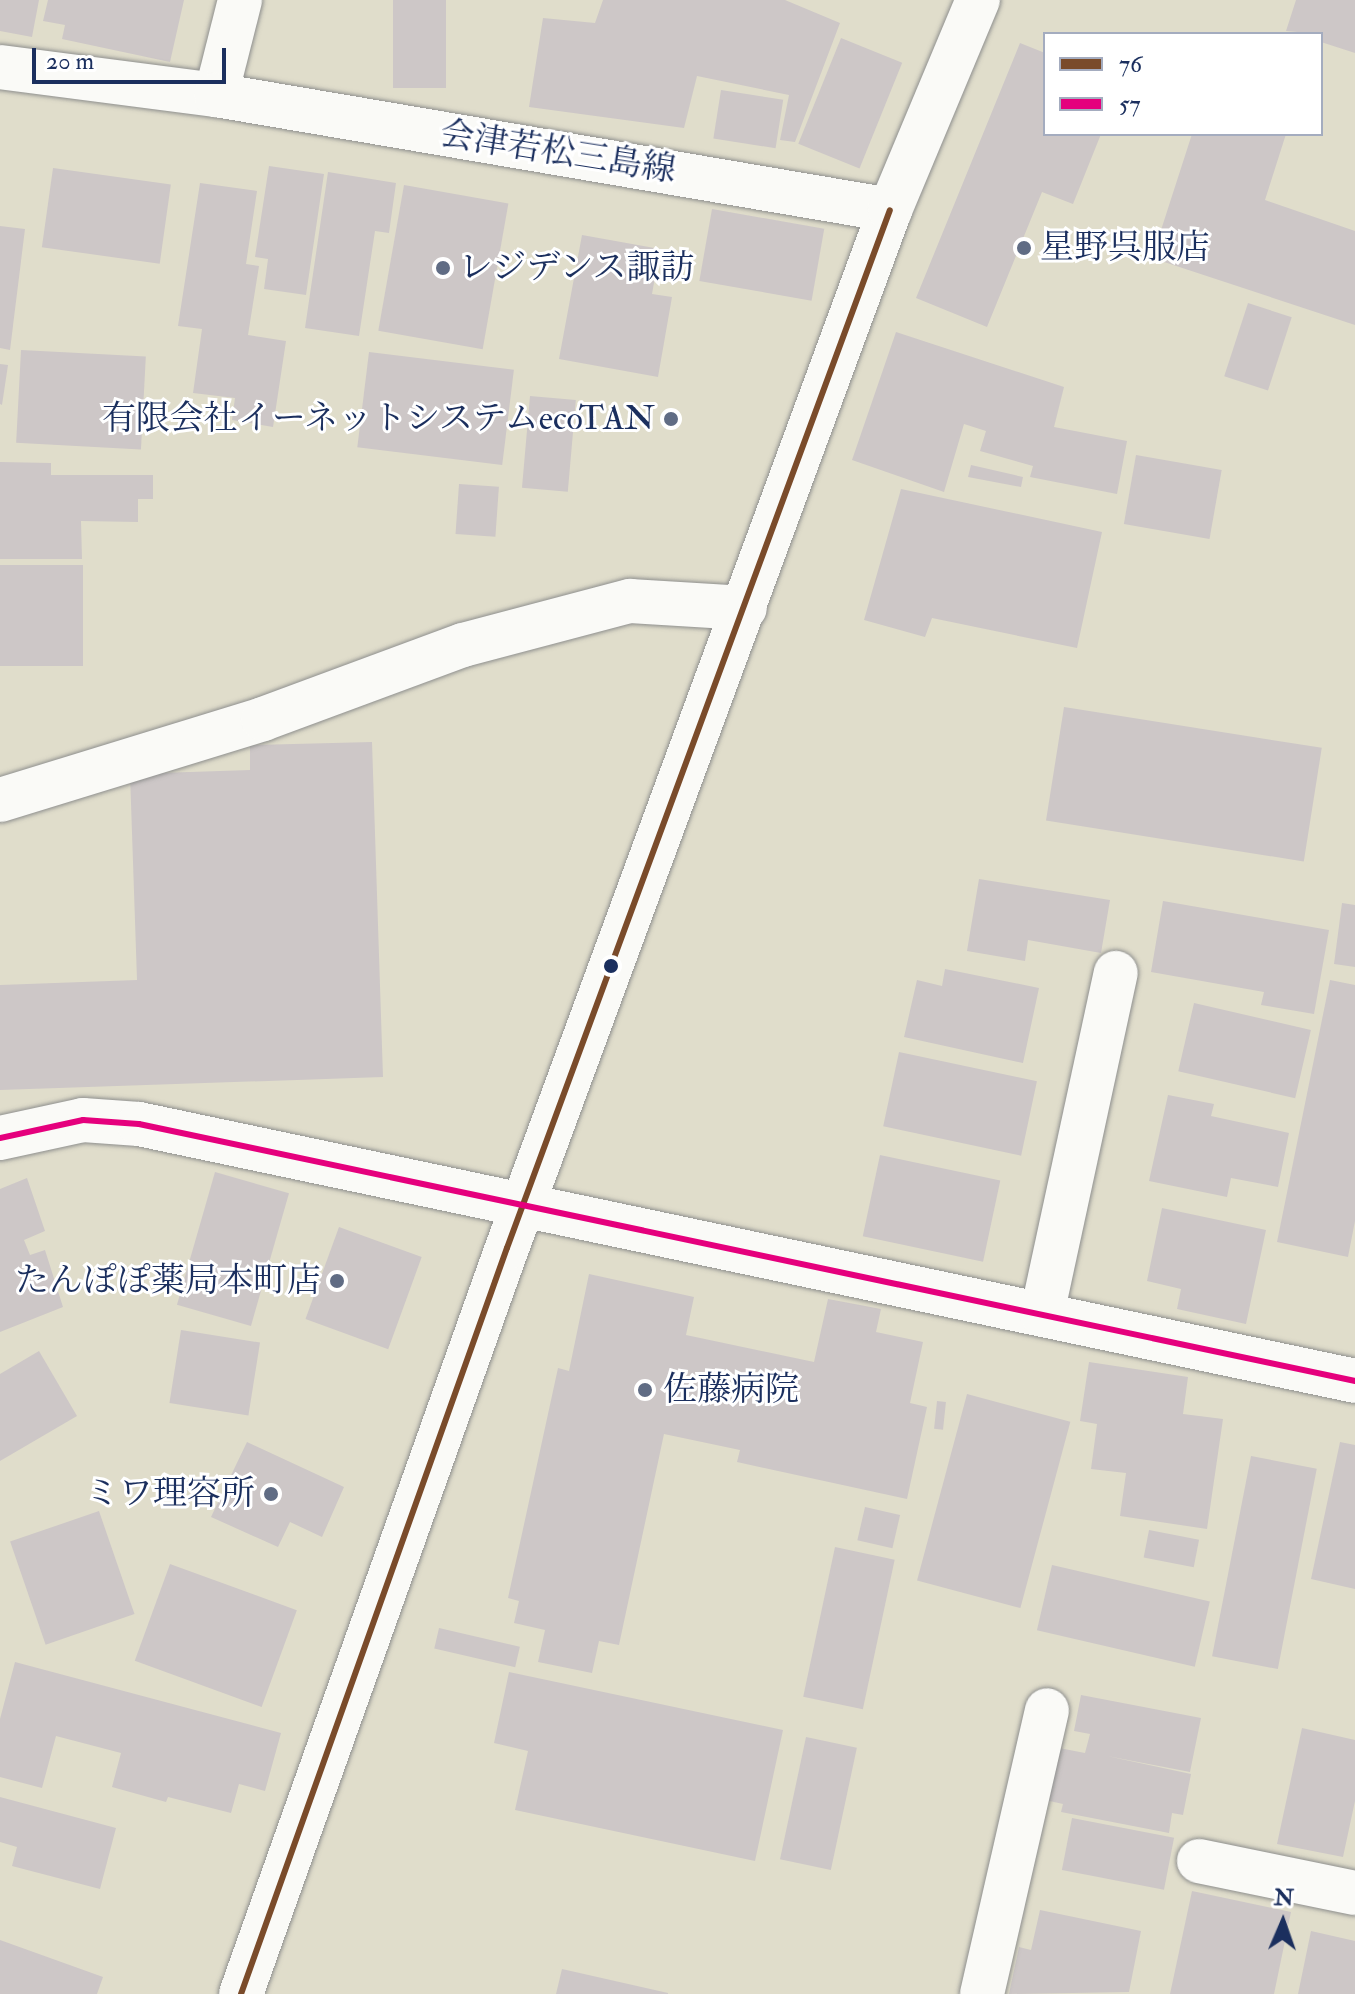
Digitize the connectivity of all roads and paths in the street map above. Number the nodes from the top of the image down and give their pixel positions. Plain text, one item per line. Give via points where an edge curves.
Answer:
1 (240, 0) edge
2 (978, 0) edge
3 (0, 67) edge
4 (216, 95) junction
5 (890, 210) junction
6 (745, 608) junction
7 (0, 800) edge
8 (1116, 973) dead end
9 (0, 1138) edge
10 (525, 1203) junction
11 (1042, 1314) junction
12 (1355, 1381) edge
13 (1047, 1710) dead end
14 (1199, 1861) dead end
15 (1355, 1893) edge
16 (241, 1994) edge
17 (982, 1994) edge

1 - 4 street
2 - 5 street
3 - 4 street, 会津若松三島線
4 - 5 street, 会津若松三島線
5 - 6 street
6 - 7 street via 630,601 463,645 263,719
6 - 10 street
8 - 11 street
9 - 10 street via 83,1120 139,1124
10 - 11 street
10 - 16 street
11 - 12 street
13 - 17 street
14 - 15 street

